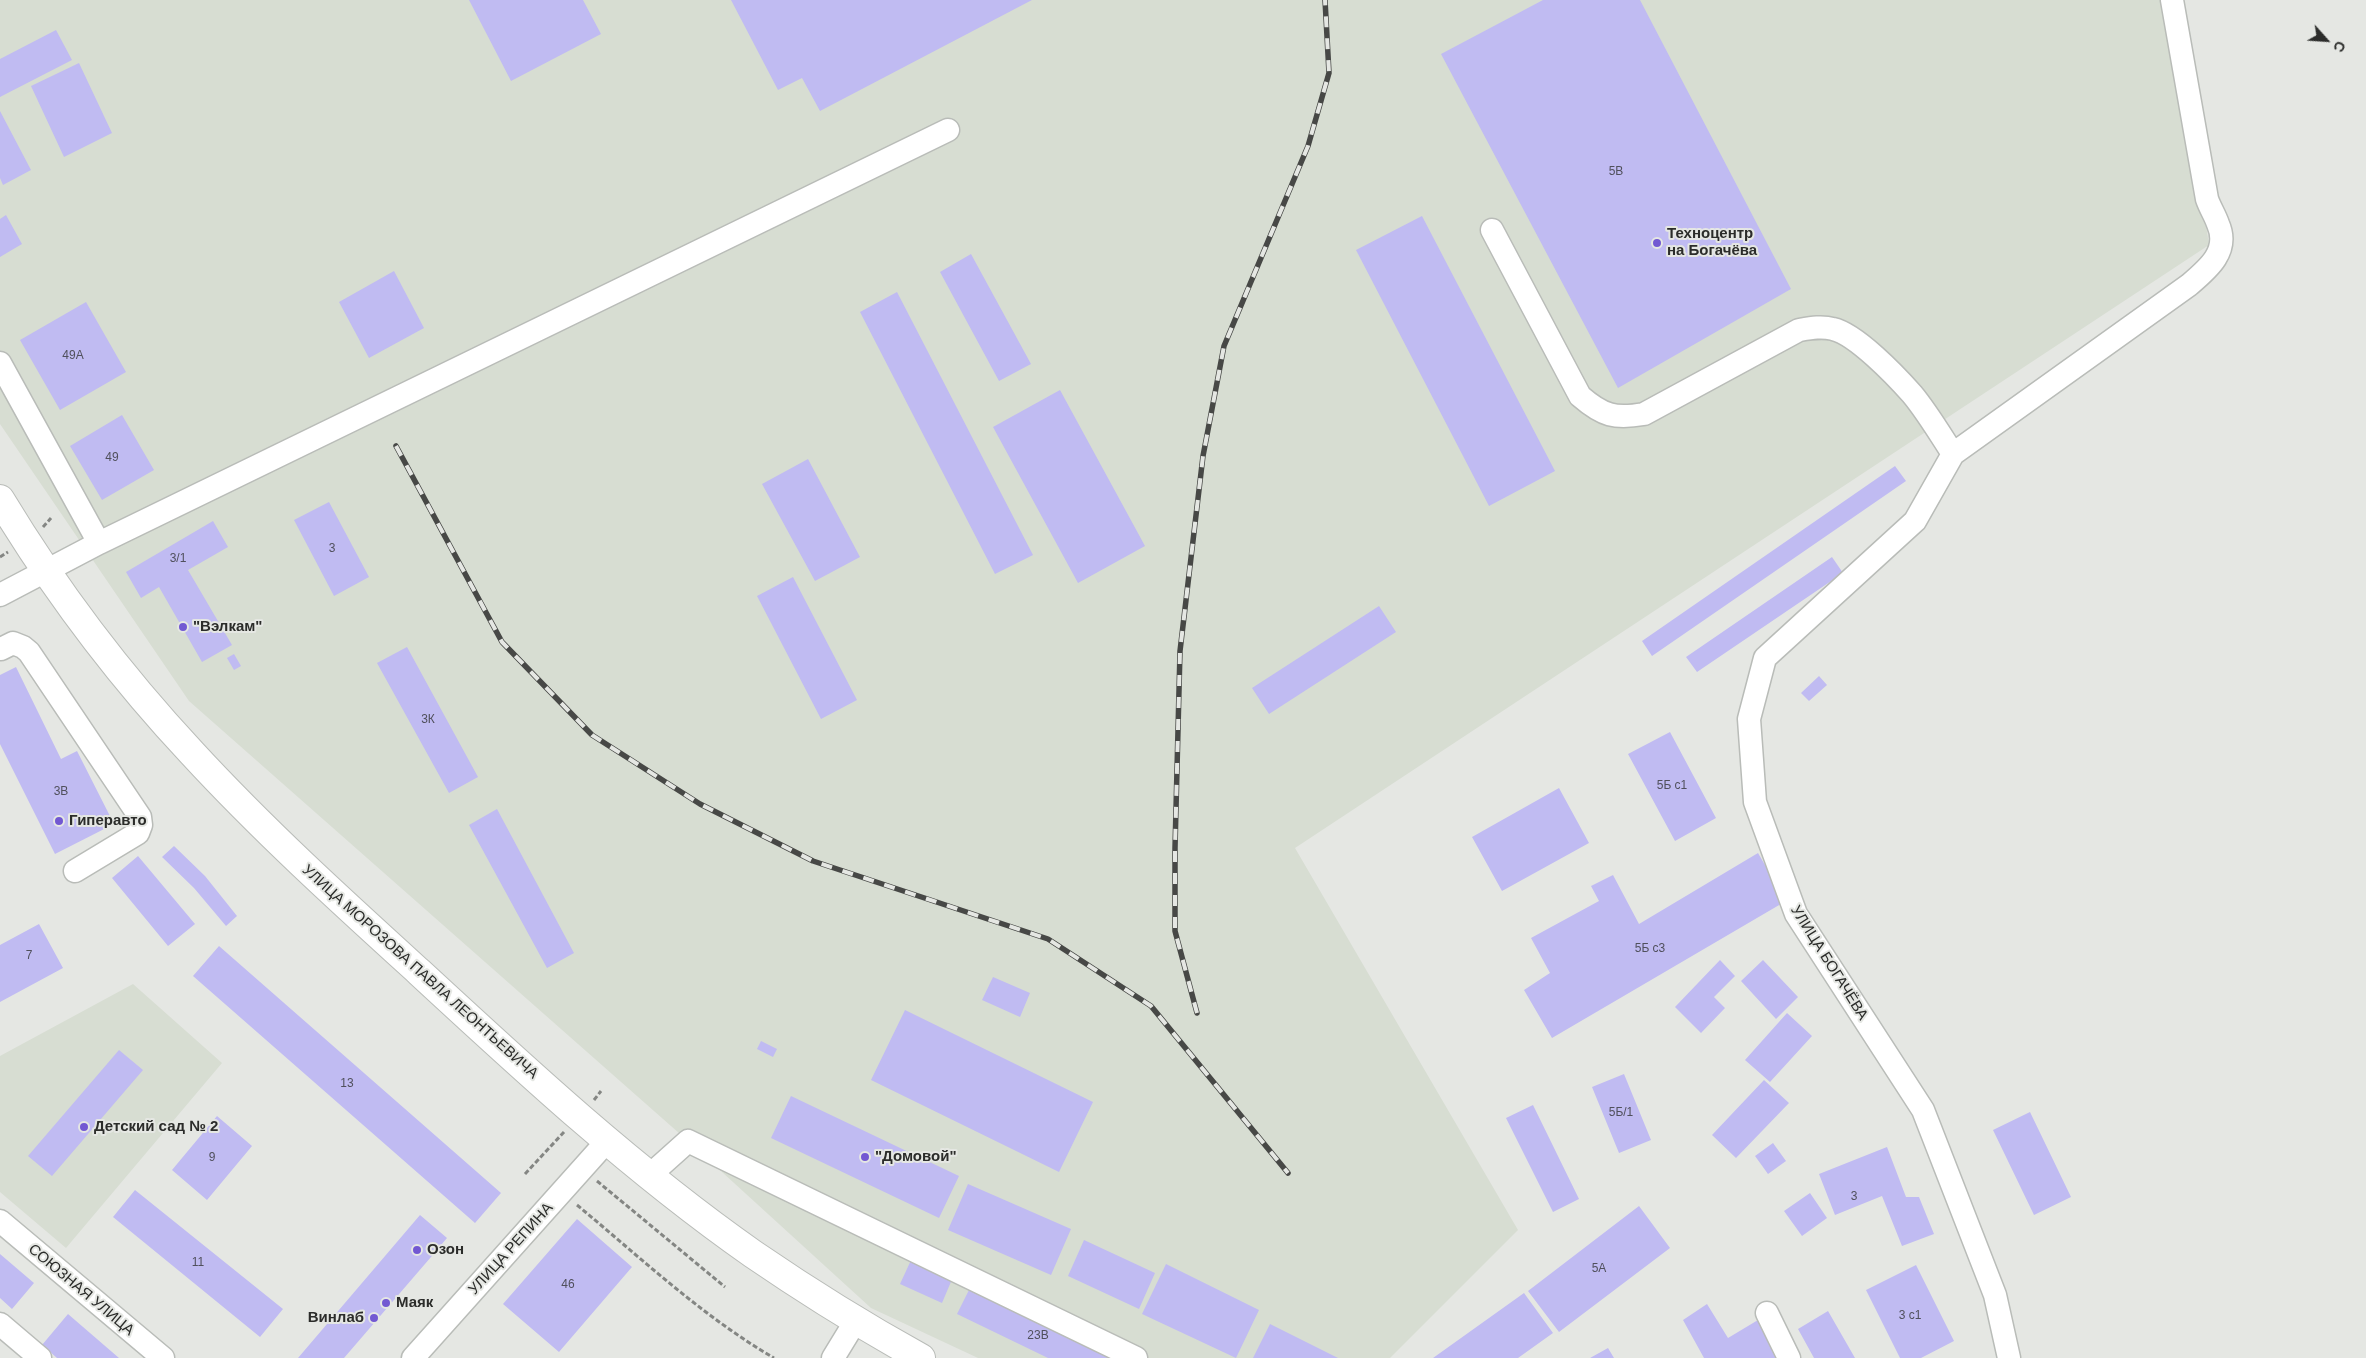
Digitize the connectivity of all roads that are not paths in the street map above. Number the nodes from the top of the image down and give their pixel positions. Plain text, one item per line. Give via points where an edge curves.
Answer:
1 (2172, 0) edge
2 (948, 130) dead end
3 (1492, 230) dead end
4 (0, 364) edge
5 (1953, 454) junction
6 (0, 499) edge
7 (99, 543) junction
8 (46, 570) junction
9 (0, 594) edge
10 (0, 648) edge
11 (75, 871) dead end
12 (608, 1140) junction
13 (650, 1175) junction
14 (0, 1221) edge
15 (1767, 1313) dead end
16 (855, 1322) junction
17 (0, 1324) edge
18 (40, 1358) edge
19 (163, 1358) edge
20 (414, 1358) edge
21 (833, 1358) edge
22 (921, 1358) edge
23 (1136, 1358) edge
24 (1789, 1358) edge
25 (2009, 1358) edge

1 - 5 street via 2207,199 2222,238 2220,253 2189,285
2 - 7 street
3 - 5 street via 1580,396 1610,416 1644,414 1799,330 1815,327 1834,329 1861,344 1912,394
4 - 7 street
5 - 25 street, УЛИЦА БОГАЧЁВА via 1915,521 1765,658 1749,719 1755,802 1796,914 1923,1110 1995,1295
6 - 8 main road, УЛИЦА МОРОЗОВА ПАВЛА ЛЕОНТЬЕВИЧА
7 - 8 street
8 - 9 street
8 - 12 main road, УЛИЦА МОРОЗОВА ПАВЛА ЛЕОНТЬЕВИЧА via 124,676 192,754 312,873 472,1022
10 - 11 street via 13,644 29,652 140,817 138,832
12 - 13 main road, УЛИЦА МОРОЗОВА ПАВЛА ЛЕОНТЬЕВИЧА
12 - 20 street, УЛИЦА РЕПИНА
13 - 16 main road, УЛИЦА МОРОЗОВА ПАВЛА ЛЕОНТЬЕВИЧА via 752,1253
13 - 23 street via 688,1141
14 - 19 street, СОЮЗНАЯ УЛИЦА
15 - 24 street
16 - 21 street
16 - 22 main road, УЛИЦА МОРОЗОВА ПАВЛА ЛЕОНТЬЕВИЧА
17 - 18 street

